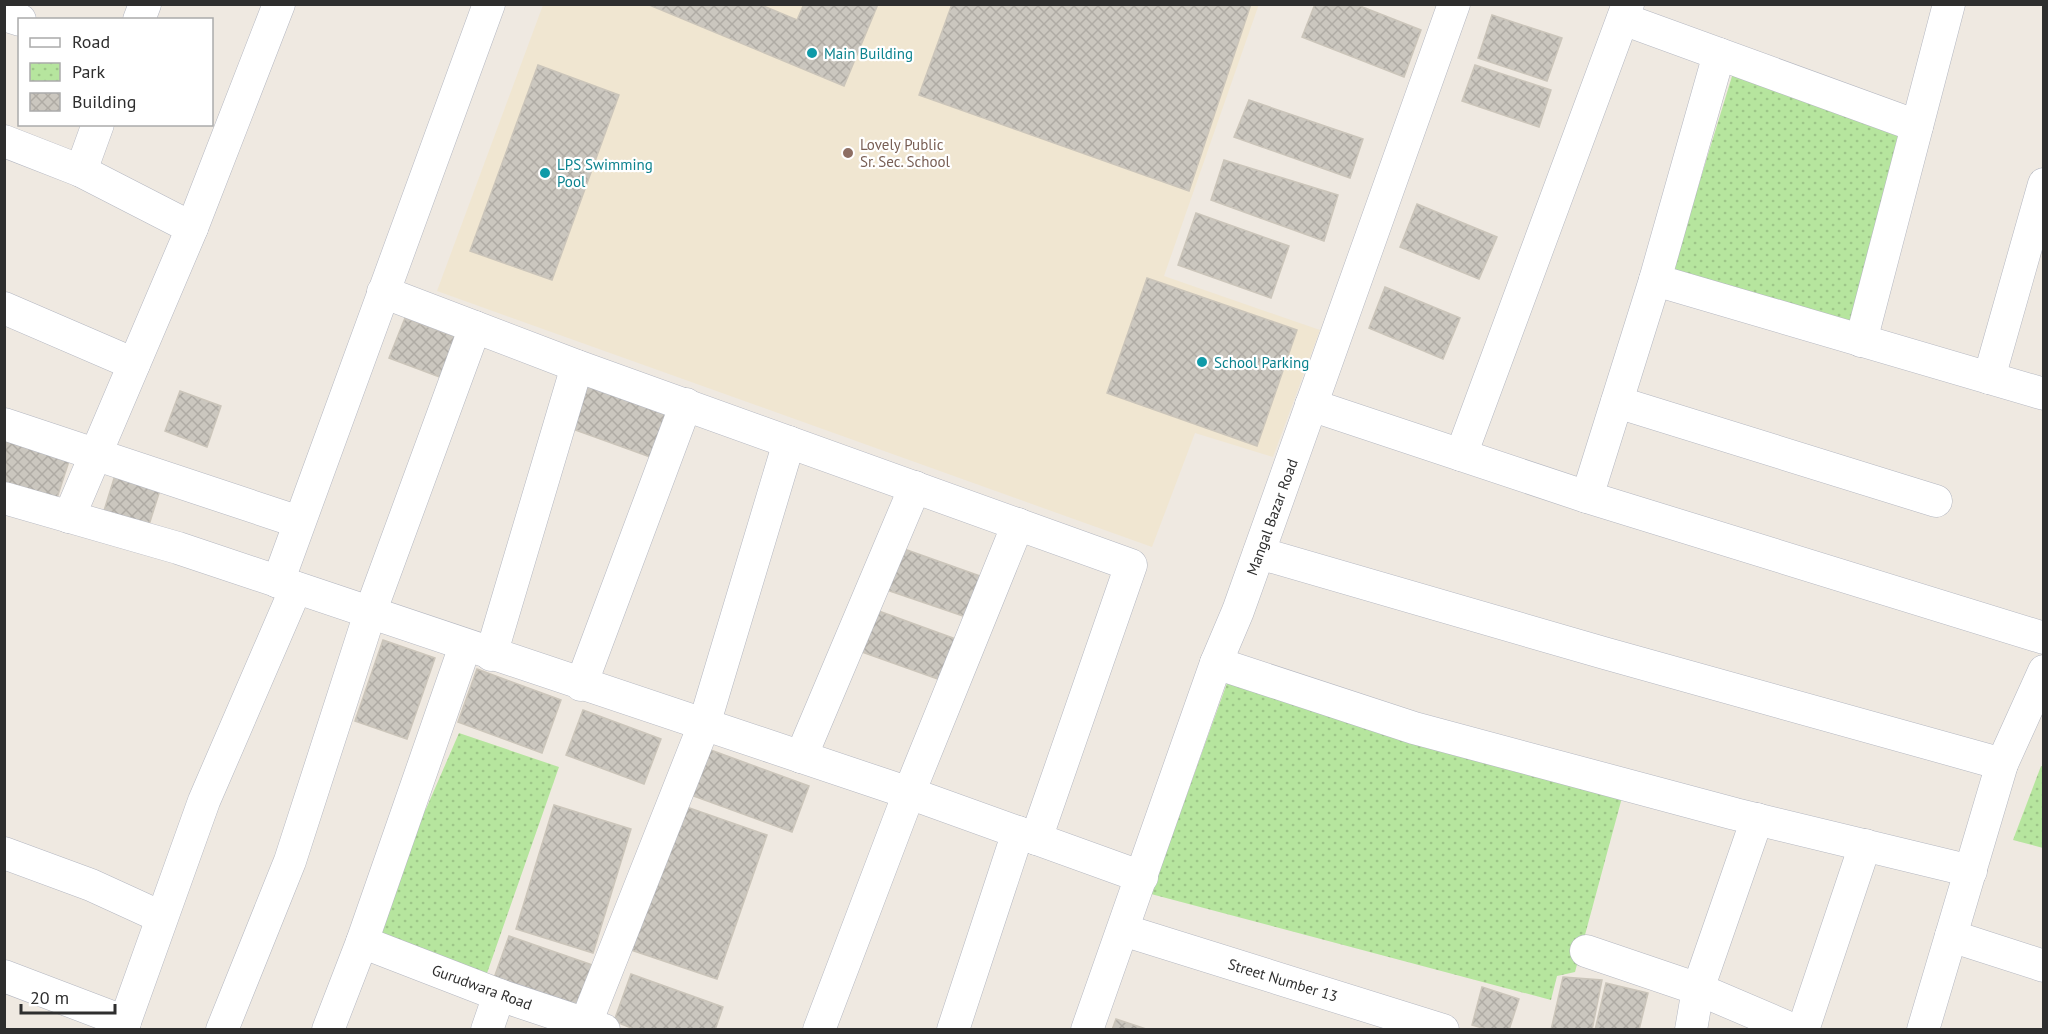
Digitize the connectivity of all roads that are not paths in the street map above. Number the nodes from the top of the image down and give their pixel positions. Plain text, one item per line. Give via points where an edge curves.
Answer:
1 (279, 4) edge
2 (489, 4) edge
3 (1454, 4) edge
4 (1949, 4) edge
5 (1626, 12) edge
6 (1719, 54) junction
7 (97, 126) edge
8 (1917, 126) junction
9 (4, 141) edge
10 (81, 171) junction
11 (2043, 184) edge
12 (192, 228) junction
13 (1655, 280) junction
14 (383, 292) junction
15 (4, 308) edge
16 (475, 327) junction
17 (1861, 341) junction
18 (134, 364) junction
19 (577, 366) junction
20 (1989, 378) junction
21 (2043, 394) edge
22 (1617, 402) junction
23 (686, 404) junction
24 (1311, 405) junction
25 (4, 424) edge
26 (789, 442) junction
27 (96, 454) junction
28 (1461, 455) junction
29 (915, 487) junction
30 (1587, 497) junction
31 (4, 498) edge
32 (1936, 501) dead end
33 (69, 517) junction
34 (299, 522) junction
35 (1018, 524) junction
36 (1259, 553) junction
37 (287, 585) junction
38 (370, 613) junction
39 (2043, 639) edge
40 (478, 650) junction
41 (1215, 663) junction
42 (2043, 670) edge
43 (581, 685) junction
44 (704, 725) junction
45 (801, 757) junction
46 (2002, 764) junction
47 (909, 793) junction
48 (1758, 819) junction
49 (1027, 835) junction
50 (1865, 845) junction
51 (4, 853) edge
52 (1971, 871) junction
53 (1142, 877) junction
54 (161, 917) junction
55 (1123, 930) junction
56 (1951, 936) junction
57 (362, 942) junction
58 (1586, 951) dead end
59 (2043, 966) edge
60 (4, 976) edge
61 (1698, 988) junction
62 (499, 995) junction
63 (123, 1026) edge
64 (595, 1026) edge
65 (222, 1029) edge
66 (328, 1029) edge
67 (487, 1029) edge
68 (819, 1029) edge
69 (953, 1029) edge
70 (1087, 1029) edge
71 (1443, 1029) edge
72 (1691, 1029) edge
73 (1794, 1029) edge
74 (1803, 1029) edge
75 (1923, 1029) edge

1 - 12 street
2 - 14 street
3 - 24 street, Mangal Bazar Road
4 - 8 street
5 - 6 street
5 - 28 street
6 - 8 street
6 - 13 street
7 - 10 street
8 - 17 street
9 - 10 street
10 - 12 street
11 - 20 street
12 - 18 street
13 - 17 street
13 - 22 street
14 - 16 street
14 - 34 street
15 - 18 street
16 - 19 street
16 - 38 street
17 - 20 street
18 - 27 street
19 - 23 street
19 - 40 street
20 - 21 street
22 - 30 street
22 - 32 street
23 - 26 street
23 - 43 street
24 - 28 street
24 - 36 street, Mangal Bazar Road
25 - 27 street
26 - 29 street
26 - 44 street
27 - 33 street
27 - 34 street
28 - 30 street
29 - 35 street
29 - 45 street
30 - 39 street
31 - 33 street
33 - 37 street
34 - 37 street
35 - 47 street
35 - 49 street via 1131,565
36 - 41 street, Mangal Bazar Road
36 - 46 street
37 - 38 street
37 - 54 street
38 - 40 street
38 - 65 street via 290,861
40 - 43 street
40 - 57 street
41 - 48 street via 1414,728
41 - 53 street, Mangal Bazar Road
42 - 46 street
43 - 44 street
44 - 45 street
44 - 64 street
45 - 47 street
46 - 52 street
47 - 49 street
47 - 68 street
48 - 50 street
48 - 61 street
49 - 53 street
49 - 69 street
50 - 52 street
50 - 74 street
51 - 54 street via 92,885
52 - 56 street
53 - 55 street, Mangal Bazar Road
54 - 63 street
55 - 70 street, Mangal Bazar Road
55 - 71 street, Street Number 13
56 - 59 street
56 - 75 street
57 - 62 street, Gurudwara Road
57 - 66 street
58 - 61 street
60 - 63 street
61 - 72 street
61 - 73 street
62 - 64 street, Gurudwara Road
62 - 67 street

